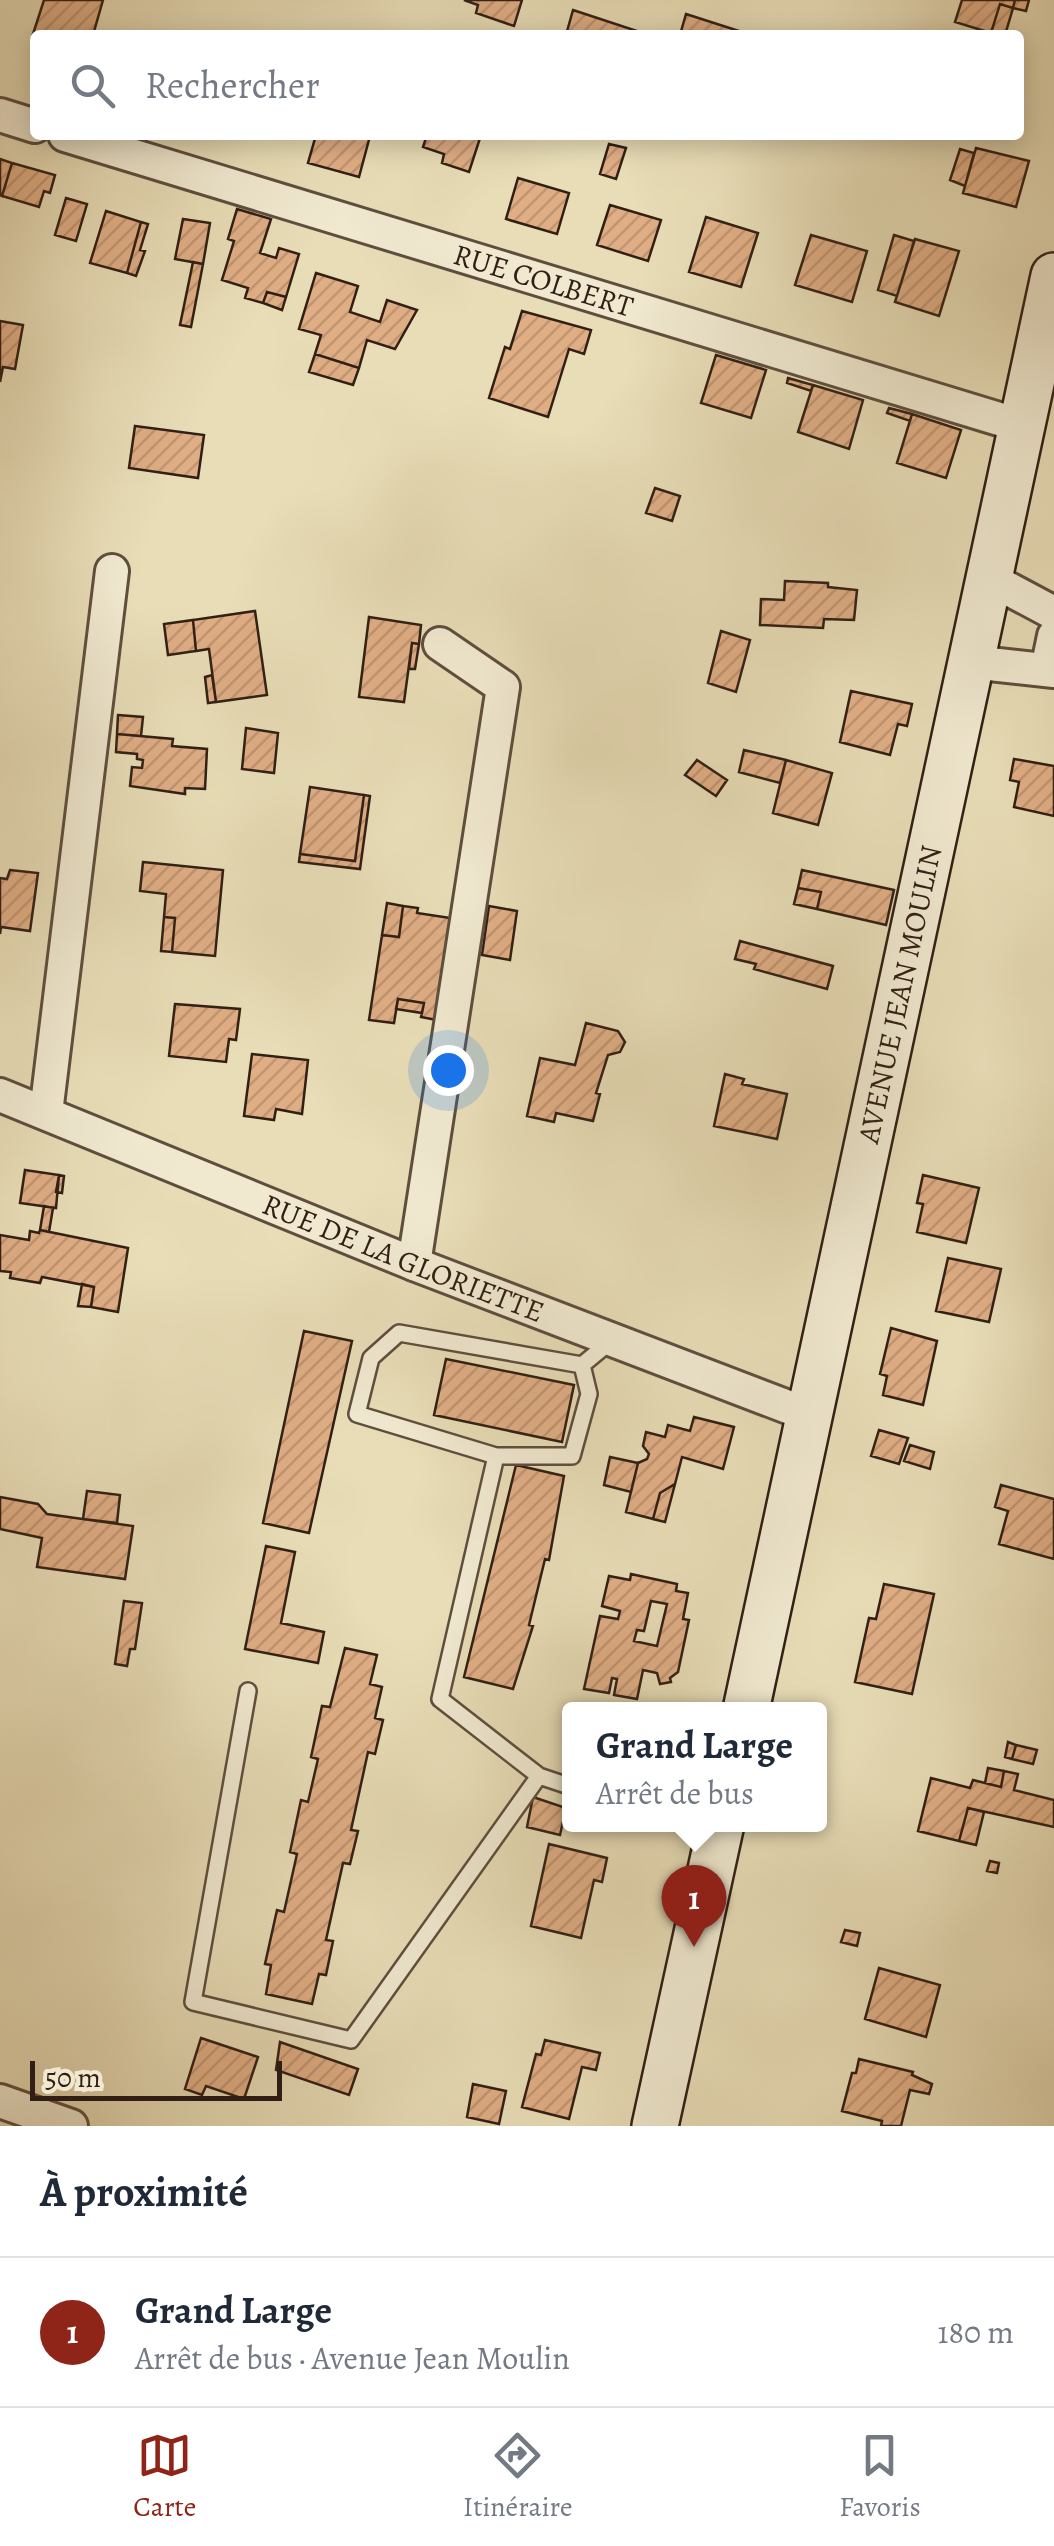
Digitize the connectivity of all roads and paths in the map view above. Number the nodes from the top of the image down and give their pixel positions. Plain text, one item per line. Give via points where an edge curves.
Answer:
1 (0, 115) edge
2 (30, 124) edge
3 (81, 140) edge
4 (1054, 276) edge
5 (1022, 426) junction
6 (112, 571) dead end
7 (988, 578) junction
8 (1054, 613) edge
9 (1054, 636) edge
10 (440, 644) dead end
11 (971, 662) junction
12 (1050, 671) edge
13 (0, 1095) edge
14 (46, 1114) junction
15 (414, 1264) junction
16 (614, 1338) junction
17 (582, 1365) junction
18 (809, 1415) junction
19 (496, 1456) junction
20 (248, 1691) dead end
21 (748, 1702) edge
22 (539, 1776) junction
23 (562, 1784) edge
24 (708, 1832) edge
25 (0, 2101) edge
26 (31, 2119) edge
27 (72, 2126) edge
28 (654, 2126) edge

1 - 2 street
3 - 5 street, RUE COLBERT
4 - 5 main road, AVENUE JEAN MOULIN
5 - 7 main road, AVENUE JEAN MOULIN
6 - 14 street
7 - 8 street
7 - 11 main road, AVENUE JEAN MOULIN
9 - 12 street
10 - 15 street via 503,686
11 - 12 street
11 - 18 main road, AVENUE JEAN MOULIN
13 - 14 street, RUE DE LA GLORIETTE
14 - 15 street, RUE DE LA GLORIETTE
15 - 16 street, RUE DE LA GLORIETTE
16 - 17 lane
16 - 18 street, RUE DE LA GLORIETTE
17 - 19 lane via 589,1394 572,1456
17 - 19 lane via 399,1333 371,1358 357,1414
18 - 21 main road, AVENUE JEAN MOULIN
19 - 22 lane via 440,1699
20 - 22 lane via 192,2002 351,2040
22 - 23 lane
24 - 28 main road
25 - 26 street
26 - 27 street

